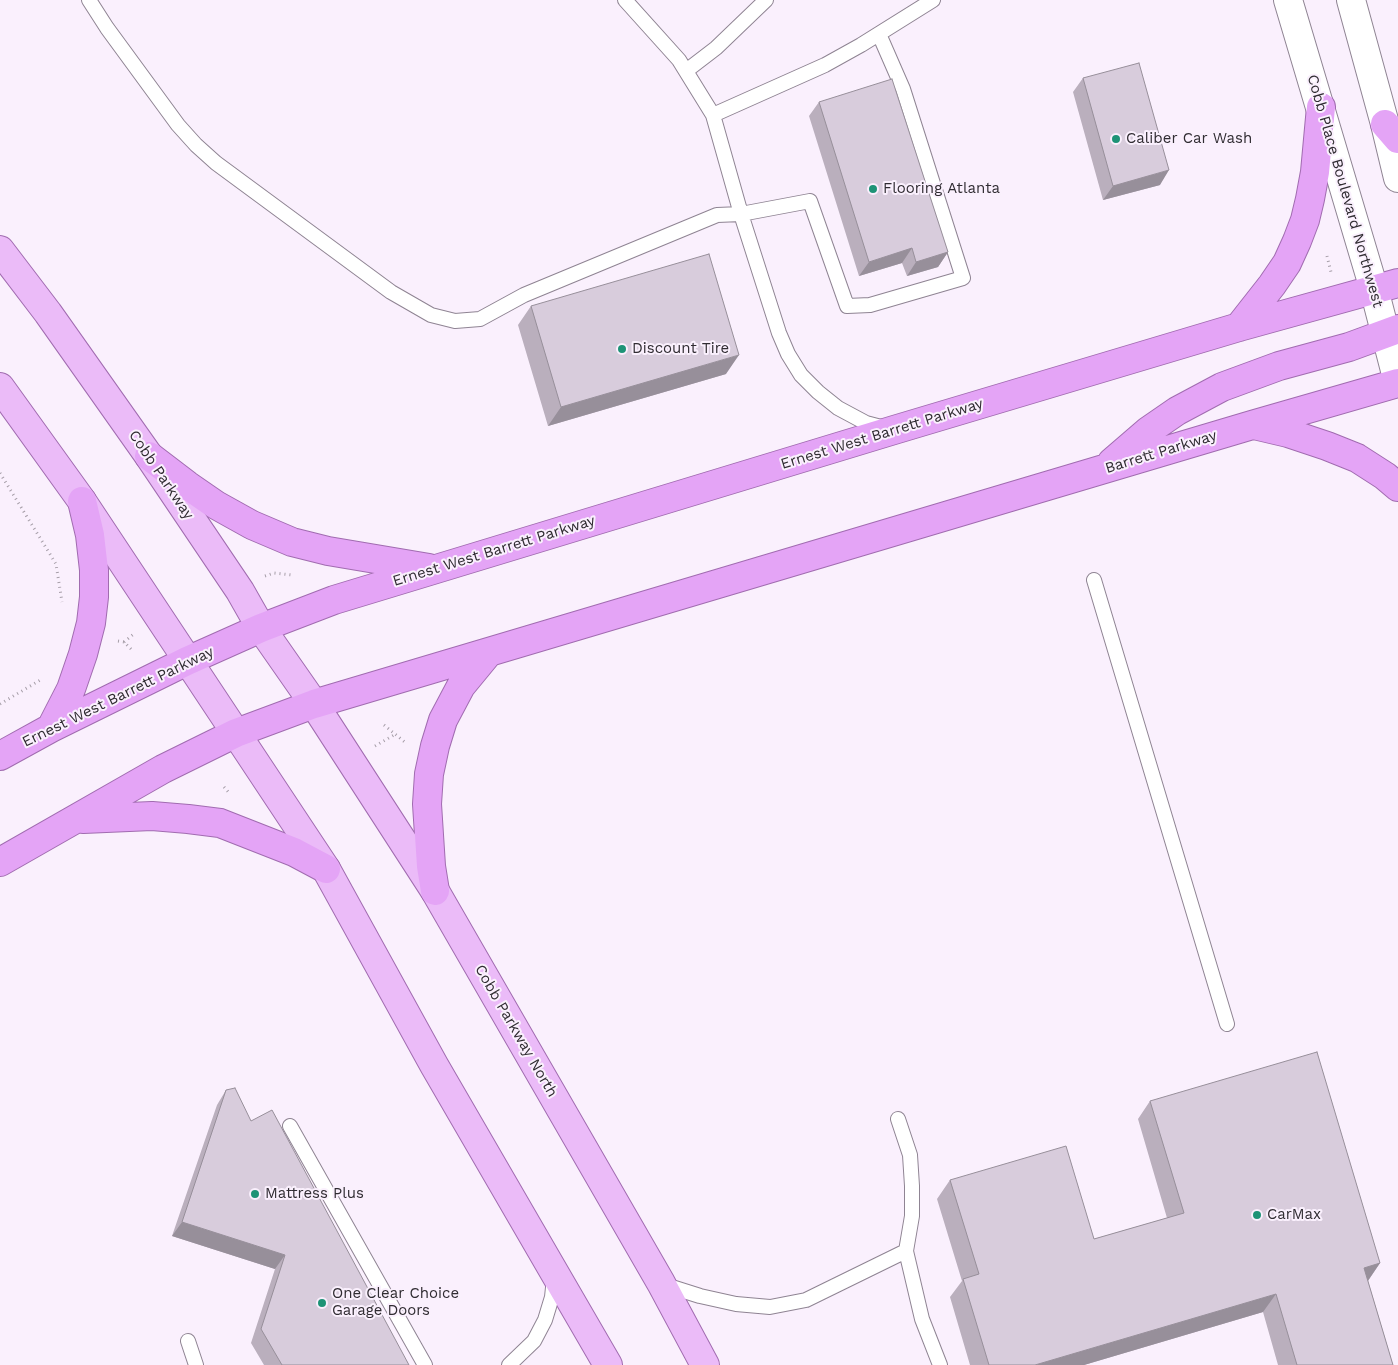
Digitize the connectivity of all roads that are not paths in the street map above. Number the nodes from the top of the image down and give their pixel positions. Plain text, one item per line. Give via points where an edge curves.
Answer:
1 (90, 0) edge
2 (625, 0) edge
3 (766, 0) edge
4 (933, 0) edge
5 (1288, 0) edge
6 (1352, 1) edge
7 (879, 34) junction
8 (686, 71) junction
9 (1321, 107) junction
10 (713, 115) junction
11 (1392, 131) edge
12 (1398, 178) edge
13 (741, 214) junction
14 (0, 250) edge
15 (1386, 286) edge
16 (1239, 328) junction
17 (1392, 334) edge
18 (1398, 382) edge
19 (0, 388) edge
20 (1252, 425) junction
21 (894, 430) junction
22 (149, 456) junction
23 (1105, 468) junction
24 (1398, 487) edge
25 (82, 501) junction
26 (436, 568) junction
27 (1094, 580) dead end
28 (261, 628) junction
29 (489, 652) junction
30 (187, 661) junction
31 (314, 704) junction
32 (51, 728) junction
33 (236, 733) junction
34 (0, 756) edge
35 (77, 820) junction
36 (0, 862) edge
37 (326, 868) junction
38 (436, 891) junction
39 (1227, 1024) dead end
40 (898, 1119) dead end
41 (290, 1126) dead end
42 (906, 1251) junction
43 (554, 1272) junction
44 (661, 1283) junction
45 (188, 1341) dead end
46 (196, 1365) edge
47 (424, 1365) edge
48 (509, 1365) edge
49 (608, 1365) edge
50 (705, 1365) edge
51 (940, 1365) edge

1 - 13 lane via 106,28 196,145 223,169 391,292 431,315 455,321 480,319 524,295 717,215
2 - 8 lane
3 - 8 lane via 716,48
4 - 7 lane
5 - 9 street, Cobb Place Boulevard Northwest
6 - 11 street
7 - 10 lane via 826,65
7 - 13 lane via 903,90 963,278 870,305 847,306 810,201
8 - 10 lane
9 - 15 street, Cobb Place Boulevard Northwest
9 - 16 highway via 1315,172 1300,234 1287,263
10 - 13 lane
11 - 12 street
13 - 21 lane via 780,333 801,375 838,408 866,423
14 - 22 main road, Cobb Parkway
15 - 16 highway
15 - 17 street, Cobb Place Boulevard Northwest
16 - 21 highway, Ernest West Barrett Parkway
17 - 18 street, Cobb Place Boulevard Northwest
17 - 23 highway via 1279,366 1222,387 1155,426
18 - 20 highway, Barrett Parkway
19 - 25 main road
20 - 23 highway, Barrett Parkway
20 - 24 highway via 1288,433 1357,458
21 - 26 highway, Ernest West Barrett Parkway
22 - 26 highway via 216,505 292,542
22 - 28 main road, Cobb Parkway via 240,591
23 - 29 highway, Barrett Parkway
25 - 30 main road
25 - 32 highway via 94,570 91,623 71,689
26 - 28 highway, Ernest West Barrett Parkway via 334,600
27 - 39 lane
28 - 30 highway, Ernest West Barrett Parkway
28 - 31 main road, Cobb Parkway
29 - 31 highway
29 - 38 highway via 461,686 443,720 435,746 427,804
30 - 32 highway, Ernest West Barrett Parkway
30 - 33 main road
31 - 33 highway
31 - 38 main road, Cobb Parkway North
32 - 34 highway, Ernest West Barrett Parkway
33 - 35 highway via 163,769
33 - 37 main road
35 - 36 highway
35 - 37 highway via 152,816 220,823
37 - 43 main road via 434,1065
38 - 44 main road, Cobb Parkway North
40 - 42 lane via 910,1156 912,1178 912,1216
41 - 47 lane
42 - 44 lane via 806,1300 770,1308 700,1296
42 - 51 lane via 922,1319
43 - 48 lane via 552,1297 545,1320 534,1341
43 - 49 main road
44 - 50 main road, Cobb Parkway North
45 - 46 lane

